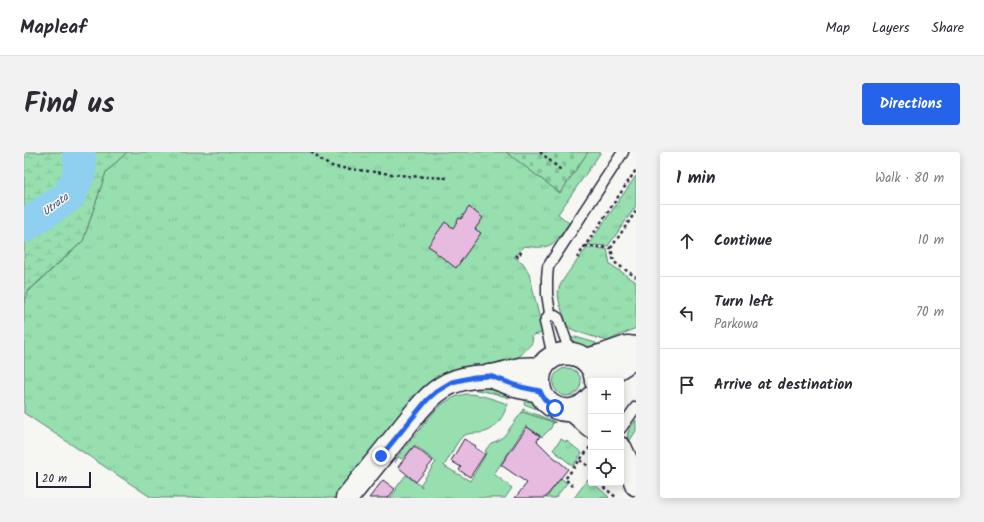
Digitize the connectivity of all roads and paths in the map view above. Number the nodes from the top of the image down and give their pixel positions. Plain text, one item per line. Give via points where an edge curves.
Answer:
1 (311, 152) edge
2 (540, 152) edge
3 (623, 152) edge
4 (636, 170) edge
5 (562, 171) dead end
6 (448, 178) dead end
7 (636, 211) edge
8 (585, 246) junction
9 (611, 248) junction
10 (522, 250) dead end
11 (516, 255) dead end
12 (577, 258) dead end
13 (636, 278) edge
14 (550, 312) junction
15 (636, 348) edge
16 (636, 355) edge
17 (579, 357) junction
18 (546, 363) junction
19 (490, 376) junction
20 (596, 378) edge
21 (602, 378) edge
22 (540, 391) junction
23 (588, 401) edge
24 (636, 407) edge
25 (572, 410) junction
26 (624, 424) edge
27 (588, 425) edge
28 (588, 450) edge
29 (622, 450) edge
30 (580, 460) junction
31 (588, 466) edge
32 (636, 485) edge
33 (573, 486) dead end
34 (602, 486) edge
35 (347, 498) edge
36 (617, 498) edge

1 - 6 path via 334,167
2 - 5 path
3 - 14 lane via 548,267
4 - 8 path
7 - 9 path
8 - 9 path
8 - 12 path
9 - 13 path via 614,262
10 - 11 path via 518,257
14 - 17 lane via 558,318 568,346
14 - 18 lane via 545,322 551,347
15 - 17 street via 627,347 607,354
16 - 21 street
17 - 18 street via 563,353
17 - 20 street via 593,370
18 - 19 street
18 - 22 street via 539,376
19 - 22 street
19 - 35 street via 457,381 431,395
22 - 25 street via 551,406
23 - 25 street
24 - 26 lane
25 - 27 street
28 - 30 path
29 - 32 street
30 - 31 path
30 - 33 path via 565,479
34 - 36 path

